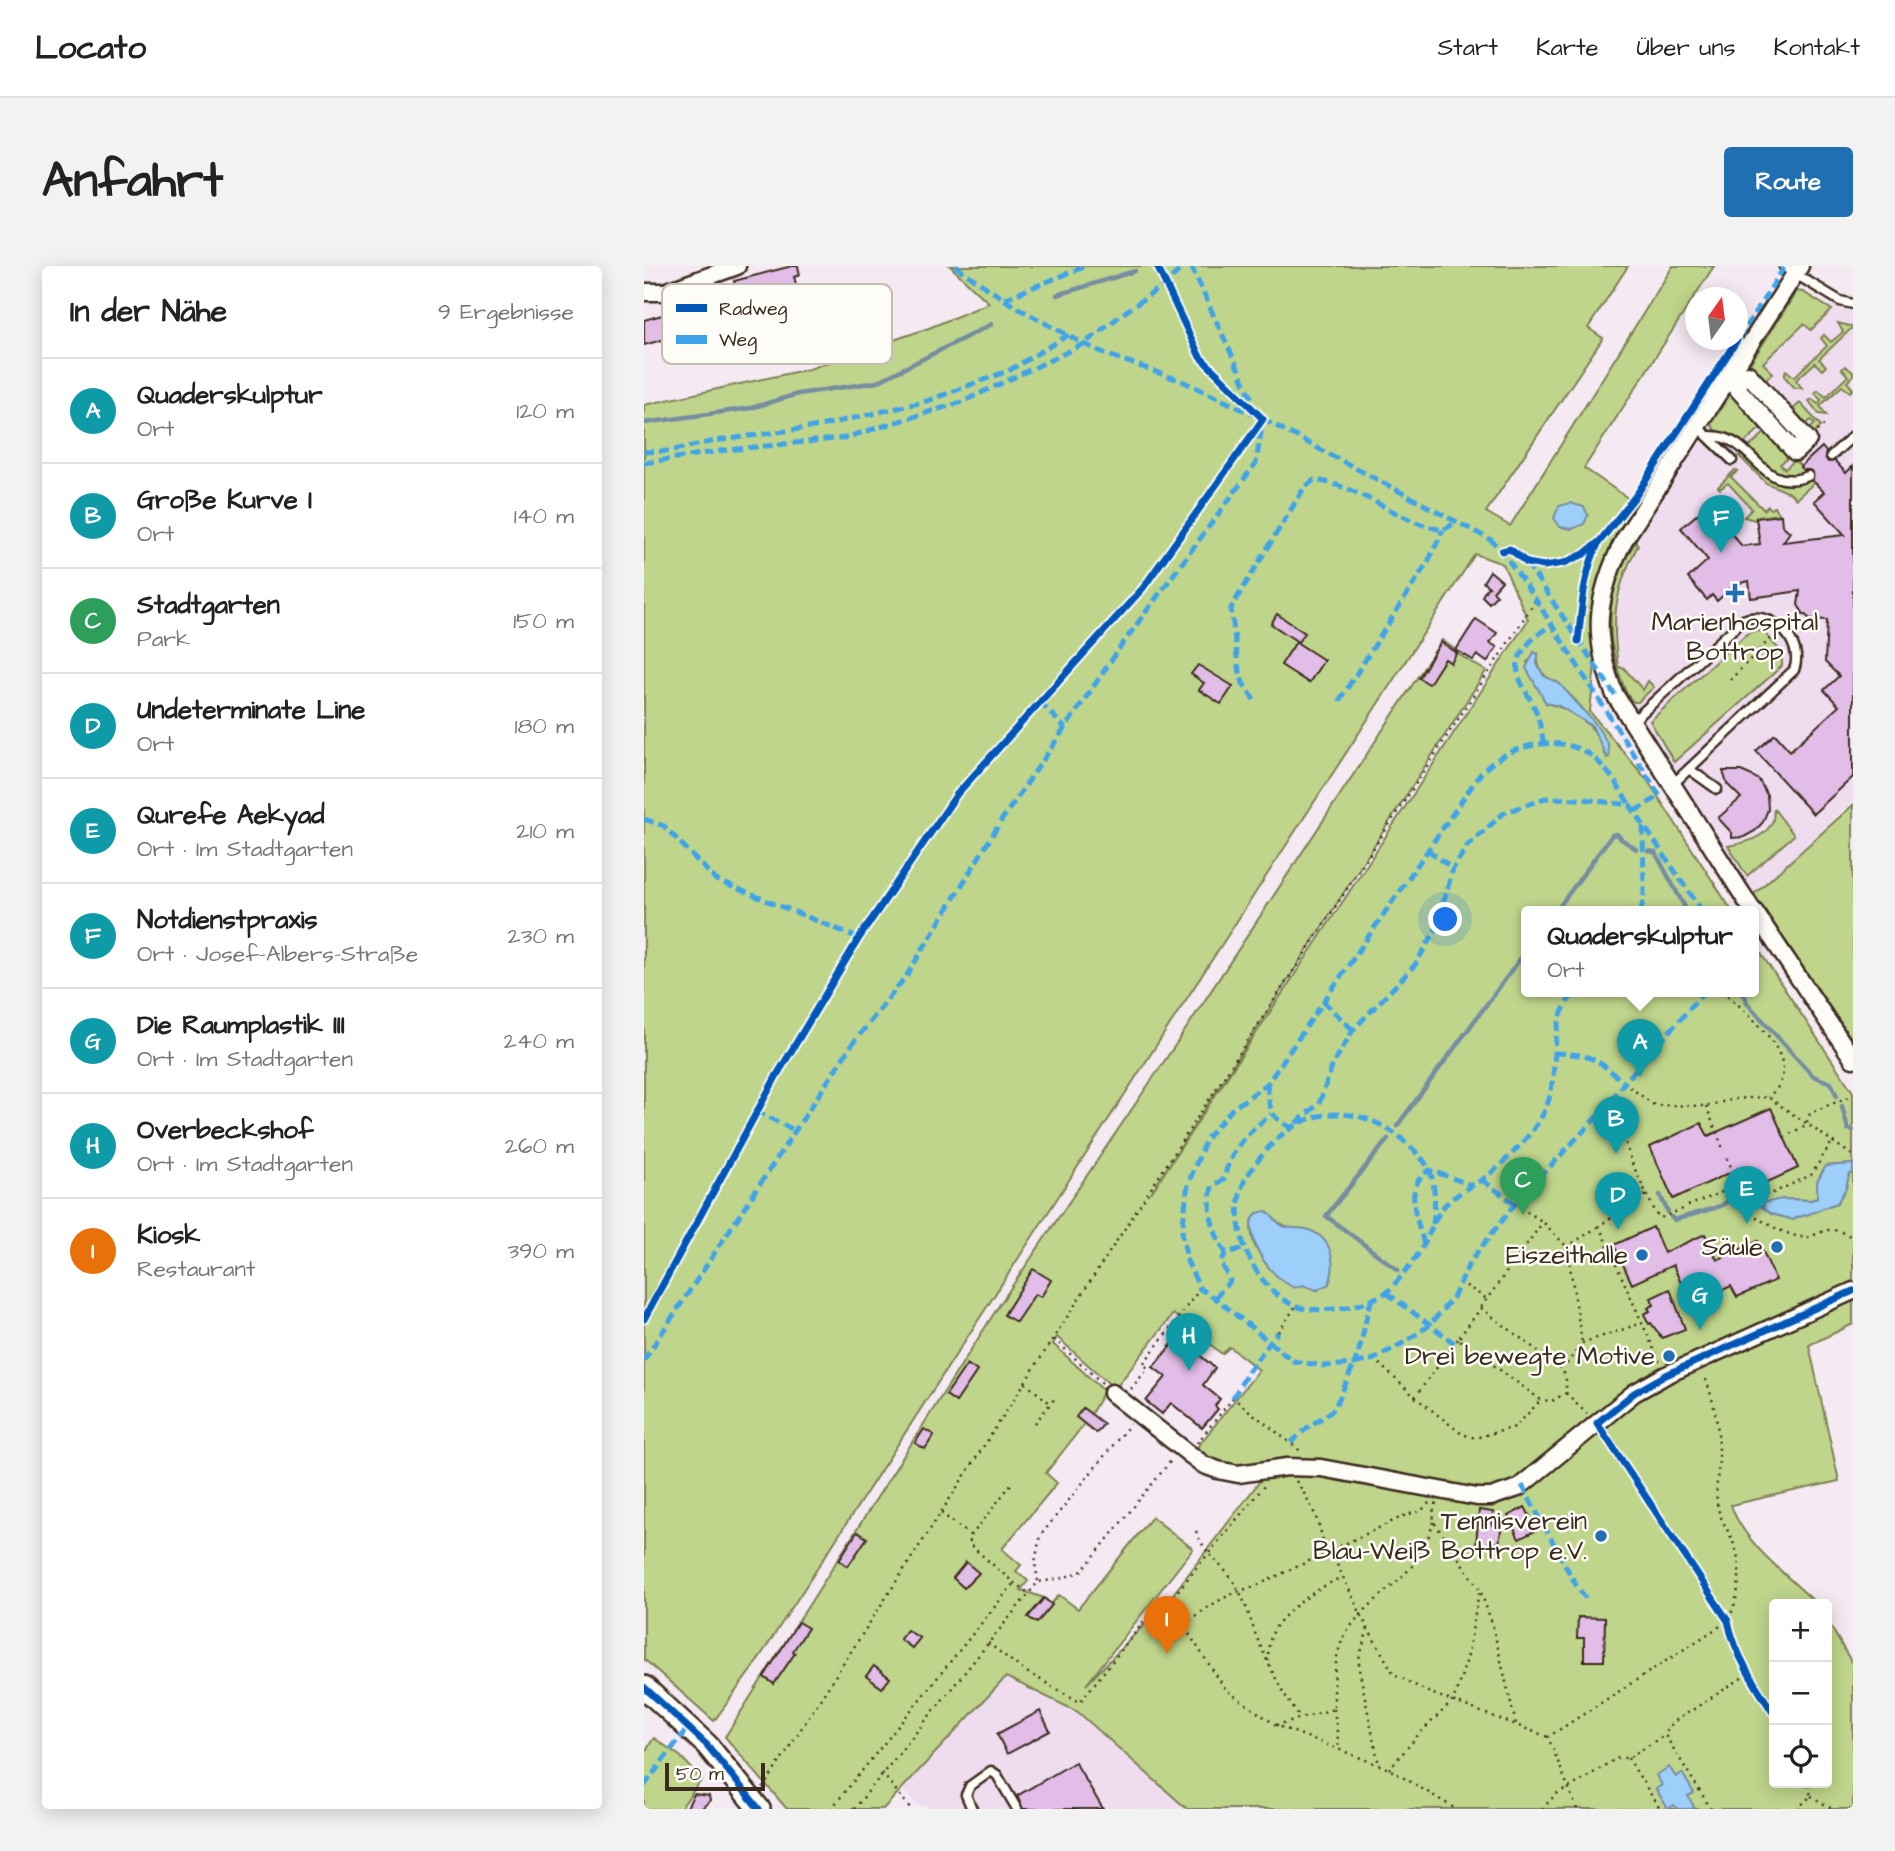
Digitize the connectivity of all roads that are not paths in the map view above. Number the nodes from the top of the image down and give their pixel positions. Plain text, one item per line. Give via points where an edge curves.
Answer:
1 (737, 266) edge
2 (1793, 269) edge
3 (687, 284) edge
4 (644, 292) edge
5 (662, 292) edge
6 (1853, 304) edge
7 (1748, 373) joint
8 (1696, 425) junction
9 (1708, 436) junction
10 (1853, 436) edge
11 (1831, 456) dead end
12 (1732, 460) dead end
13 (1808, 476) dead end
14 (1632, 722) junction
15 (1689, 769) junction
16 (1673, 784) junction
17 (1717, 789) dead end
18 (1751, 906) edge
19 (1759, 918) edge
20 (1853, 1059) edge
21 (1853, 1291) edge
22 (1117, 1396) road end
23 (644, 1687) edge
24 (757, 1806) edge
25 (972, 1809) edge
26 (1017, 1809) edge

1 - 3 street
2 - 6 lane via 1840,301
2 - 8 street
4 - 5 street
7 - 7 street via 1808,440 1795,452 1735,386
8 - 9 lane
8 - 14 street via 1624,540 1602,594 1599,619 1605,669
9 - 12 lane
9 - 13 lane via 1737,442 1776,479 1796,481
10 - 11 lane
14 - 15 lane via 1744,620 1759,617 1775,623 1792,642 1794,670
14 - 16 street
15 - 16 lane
15 - 17 lane
16 - 18 street
19 - 20 street
21 - 22 street via 1634,1393 1518,1488 1491,1497 1321,1468 1238,1474 1218,1470 1204,1465
23 - 24 main road via 707,1745
25 - 26 lane via 966,1795 970,1786 991,1771

